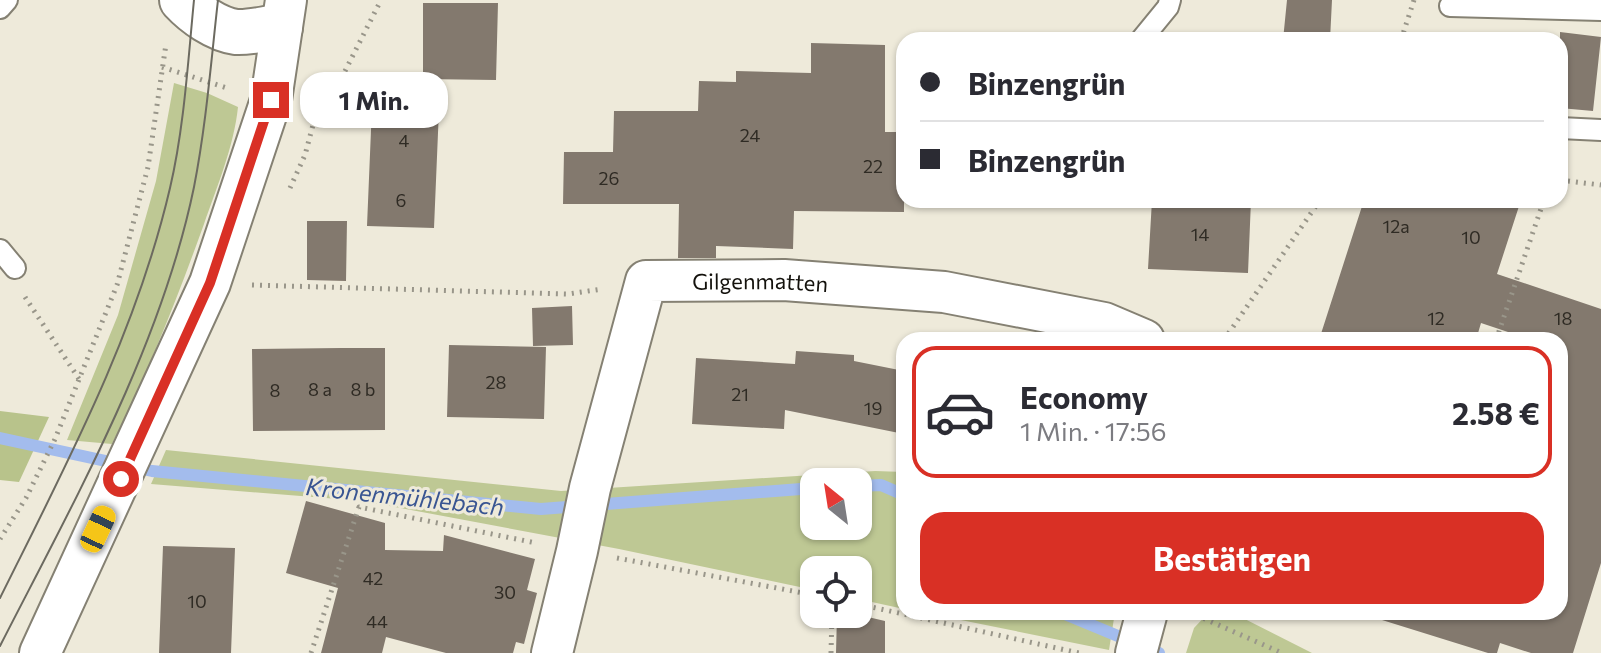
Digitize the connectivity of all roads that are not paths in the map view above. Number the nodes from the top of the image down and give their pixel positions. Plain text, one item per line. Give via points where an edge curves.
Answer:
1 (7, 0) edge
2 (1170, 0) edge
3 (1450, 6) dead end
4 (0, 8) edge
5 (1601, 10) edge
6 (283, 14) edge
7 (174, 20) edge
8 (1148, 32) edge
9 (1568, 128) edge
10 (1601, 130) edge
11 (0, 250) edge
12 (15, 268) road end
13 (1125, 332) edge
14 (40, 653) edge
15 (552, 653) edge

1 - 4 lane
2 - 8 lane
3 - 5 lane
6 - 7 street via 236,32 193,11
6 - 14 street via 271,100 210,283
9 - 10 lane
11 - 12 lane
13 - 15 street, Gilgenmatten via 1104,323 944,292 784,280 646,281

